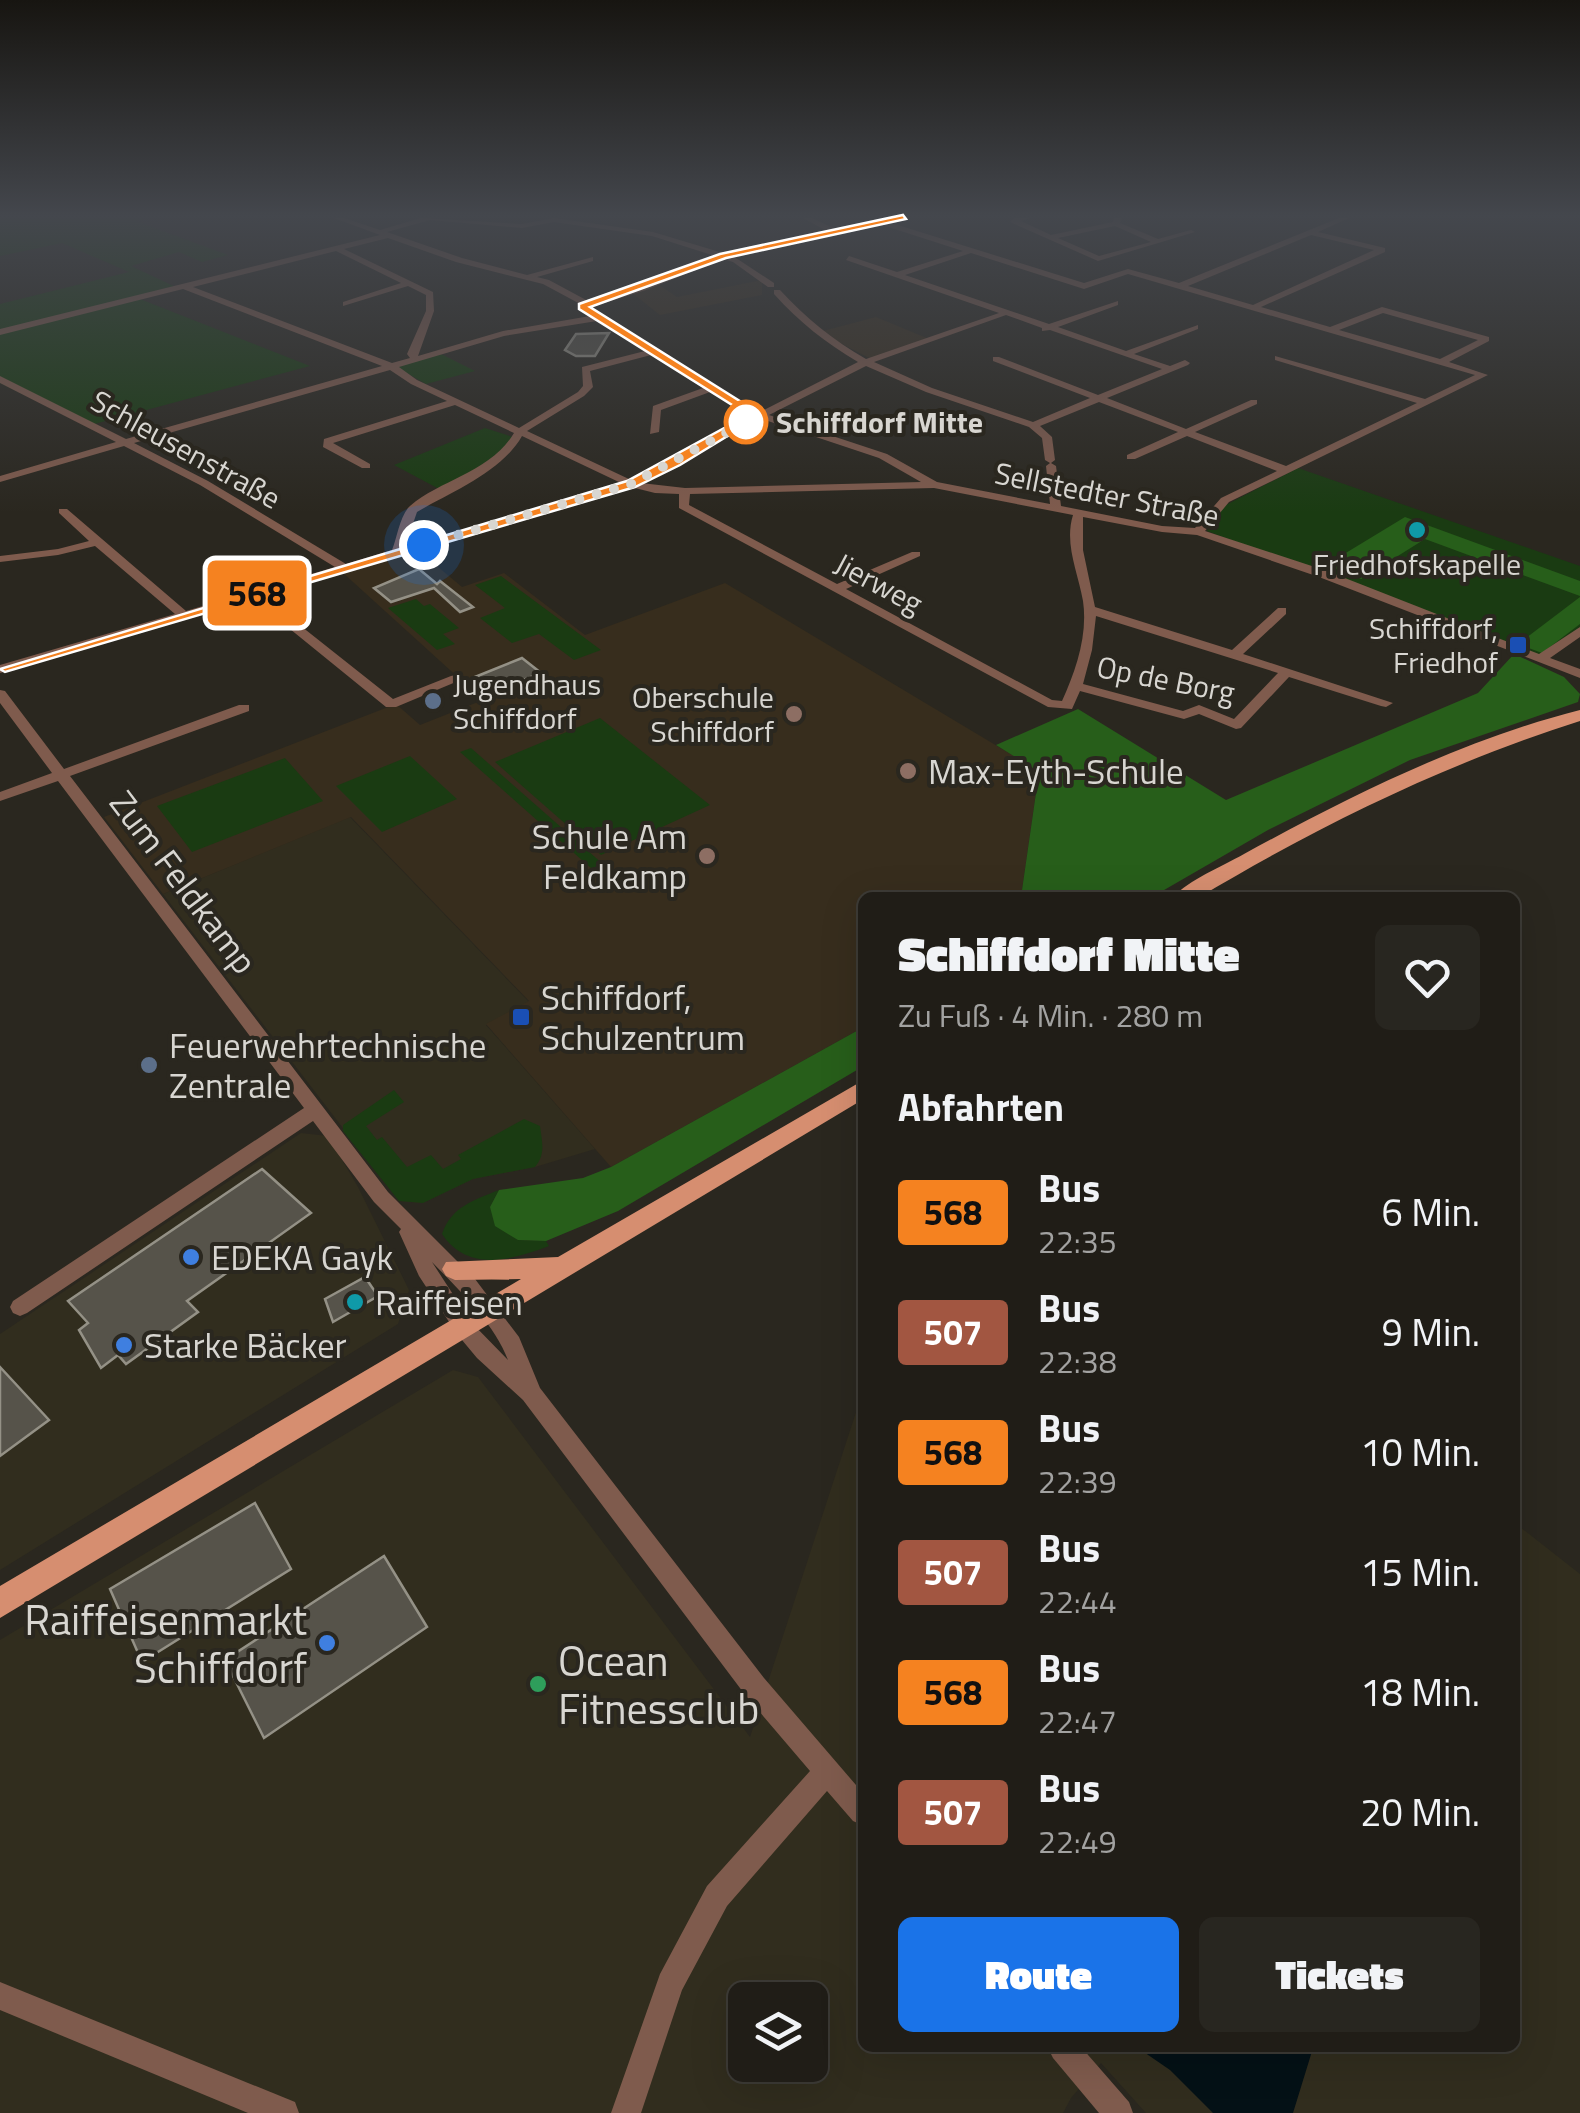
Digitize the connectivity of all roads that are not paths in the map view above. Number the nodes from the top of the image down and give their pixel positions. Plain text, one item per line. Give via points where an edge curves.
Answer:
1 (65, 317) edge
2 (261, 317) edge
3 (426, 317) edge
4 (797, 317) edge
5 (996, 317) edge
6 (1010, 317) edge
7 (1078, 317) edge
8 (1290, 317) edge
9 (1365, 317) edge
10 (1406, 317) edge
11 (597, 318) joint
12 (1195, 327) dead end
13 (1045, 329) junction
14 (1332, 330) junction
15 (0, 332) edge
16 (650, 352) junction
17 (1125, 354) junction
18 (1278, 358) dead end
19 (416, 359) junction
20 (996, 359) dead end
21 (869, 361) junction
22 (1442, 362) junction
23 (1185, 363) dead end
24 (391, 366) junction
25 (1170, 369) junction
26 (0, 379) edge
27 (709, 389) junction
28 (1098, 398) junction
29 (457, 401) junction
30 (1254, 402) dead end
31 (1426, 404) junction
32 (756, 415) junction
33 (1033, 424) junction
34 (520, 432) junction
35 (654, 432) dead end
36 (1188, 432) junction
37 (128, 442) junction
38 (1131, 458) dead end
39 (366, 466) dead end
40 (1288, 471) junction
41 (0, 479) edge
42 (631, 484) junction
43 (934, 485) junction
44 (684, 490) junction
45 (1056, 508) junction
46 (63, 510) dead end
47 (1079, 513) junction
48 (1198, 532) junction
49 (97, 542) junction
50 (397, 552) junction
51 (916, 554) dead end
52 (0, 559) edge
53 (344, 568) junction
54 (837, 589) junction
55 (254, 594) junction
56 (1091, 610) junction
57 (1282, 611) dead end
58 (184, 615) junction
59 (1580, 631) edge
60 (1566, 641) junction
61 (1580, 647) edge
62 (1234, 655) junction
63 (1547, 662) junction
64 (0, 668) edge
65 (1286, 672) junction
66 (1580, 676) edge
67 (456, 679) dead end
68 (1076, 686) junction
69 (0, 694) edge
70 (1386, 704) dead end
71 (244, 708) dead end
72 (1578, 717) edge
73 (60, 774) junction
74 (0, 797) edge
75 (1193, 892) edge
76 (858, 1090) edge
77 (315, 1110) junction
78 (406, 1226) junction
79 (565, 1268) junction
80 (455, 1269) junction
81 (20, 1308) dead end
82 (476, 1320) junction
83 (0, 1603) edge
84 (827, 1771) junction
85 (858, 1807) edge
86 (0, 1996) edge
87 (1065, 2052) edge
88 (284, 2113) edge
89 (626, 2113) edge
90 (1118, 2113) edge

1 - 15 street
2 - 24 street
3 - 19 street via 412,354
4 - 21 street
5 - 21 street
6 - 13 street
7 - 13 street
8 - 14 street
9 - 14 street
10 - 22 street via 1486,339
11 - 16 street
11 - 19 street via 502,334
12 - 17 street
13 - 17 street
14 - 22 street
16 - 27 street
16 - 34 street via 585,369 588,387 581,394
17 - 25 street
18 - 31 street
19 - 24 street
20 - 28 street
21 - 32 street
21 - 33 street
22 - 31 street via 1484,375
23 - 25 street
24 - 29 street
24 - 37 street
25 - 28 street
26 - 37 street, Schleusenstraße
27 - 32 street
27 - 35 street via 656,408
28 - 33 street
28 - 36 street
29 - 34 street
29 - 39 street via 328,440
30 - 36 street
31 - 40 street
32 - 42 street
32 - 43 street via 867,450
33 - 45 street via 1047,437
34 - 42 street
34 - 50 street via 479,471 412,510
36 - 38 street
36 - 40 street
37 - 41 street
37 - 53 street, Schleusenstraße
40 - 48 street via 1225,500
42 - 44 street, Sellstedter Straße
42 - 50 street
43 - 44 street, Sellstedter Straße
43 - 45 street, Sellstedter Straße
44 - 54 street, Jierweg via 683,506
45 - 47 street, Sellstedter Straße
46 - 49 street
47 - 48 street, Sellstedter Straße
47 - 56 street
48 - 63 street, Sellstedter Straße
49 - 52 street
49 - 58 street
50 - 53 street
51 - 54 street
53 - 55 street
54 - 68 street, Jierweg via 1048,703 1067,706
55 - 58 street
55 - 67 street via 391,704
56 - 62 street, Op de Borg
56 - 68 street
57 - 62 street, Op de Borg
58 - 64 street
59 - 60 street
60 - 61 street
60 - 63 street
62 - 65 street, Op de Borg
63 - 66 street, Sellstedter Straße
65 - 68 street, Op de Borg via 1236,724 1199,708 1184,714
65 - 70 street, Op de Borg
69 - 73 street, Zum Feldkamp
71 - 73 street
72 - 75 main road via 1372,793
73 - 74 street
73 - 77 street, Zum Feldkamp
76 - 79 main road
77 - 78 street, Zum Feldkamp
77 - 81 street
78 - 80 street, Zum Feldkamp
78 - 82 street, Zum Feldkamp via 426,1270
79 - 80 main road
79 - 82 main road
80 - 82 street, Zum Feldkamp
82 - 83 main road
82 - 84 street via 484,1352 531,1393
84 - 85 street
84 - 89 street via 717,1896 670,1984
86 - 88 street
87 - 90 street

